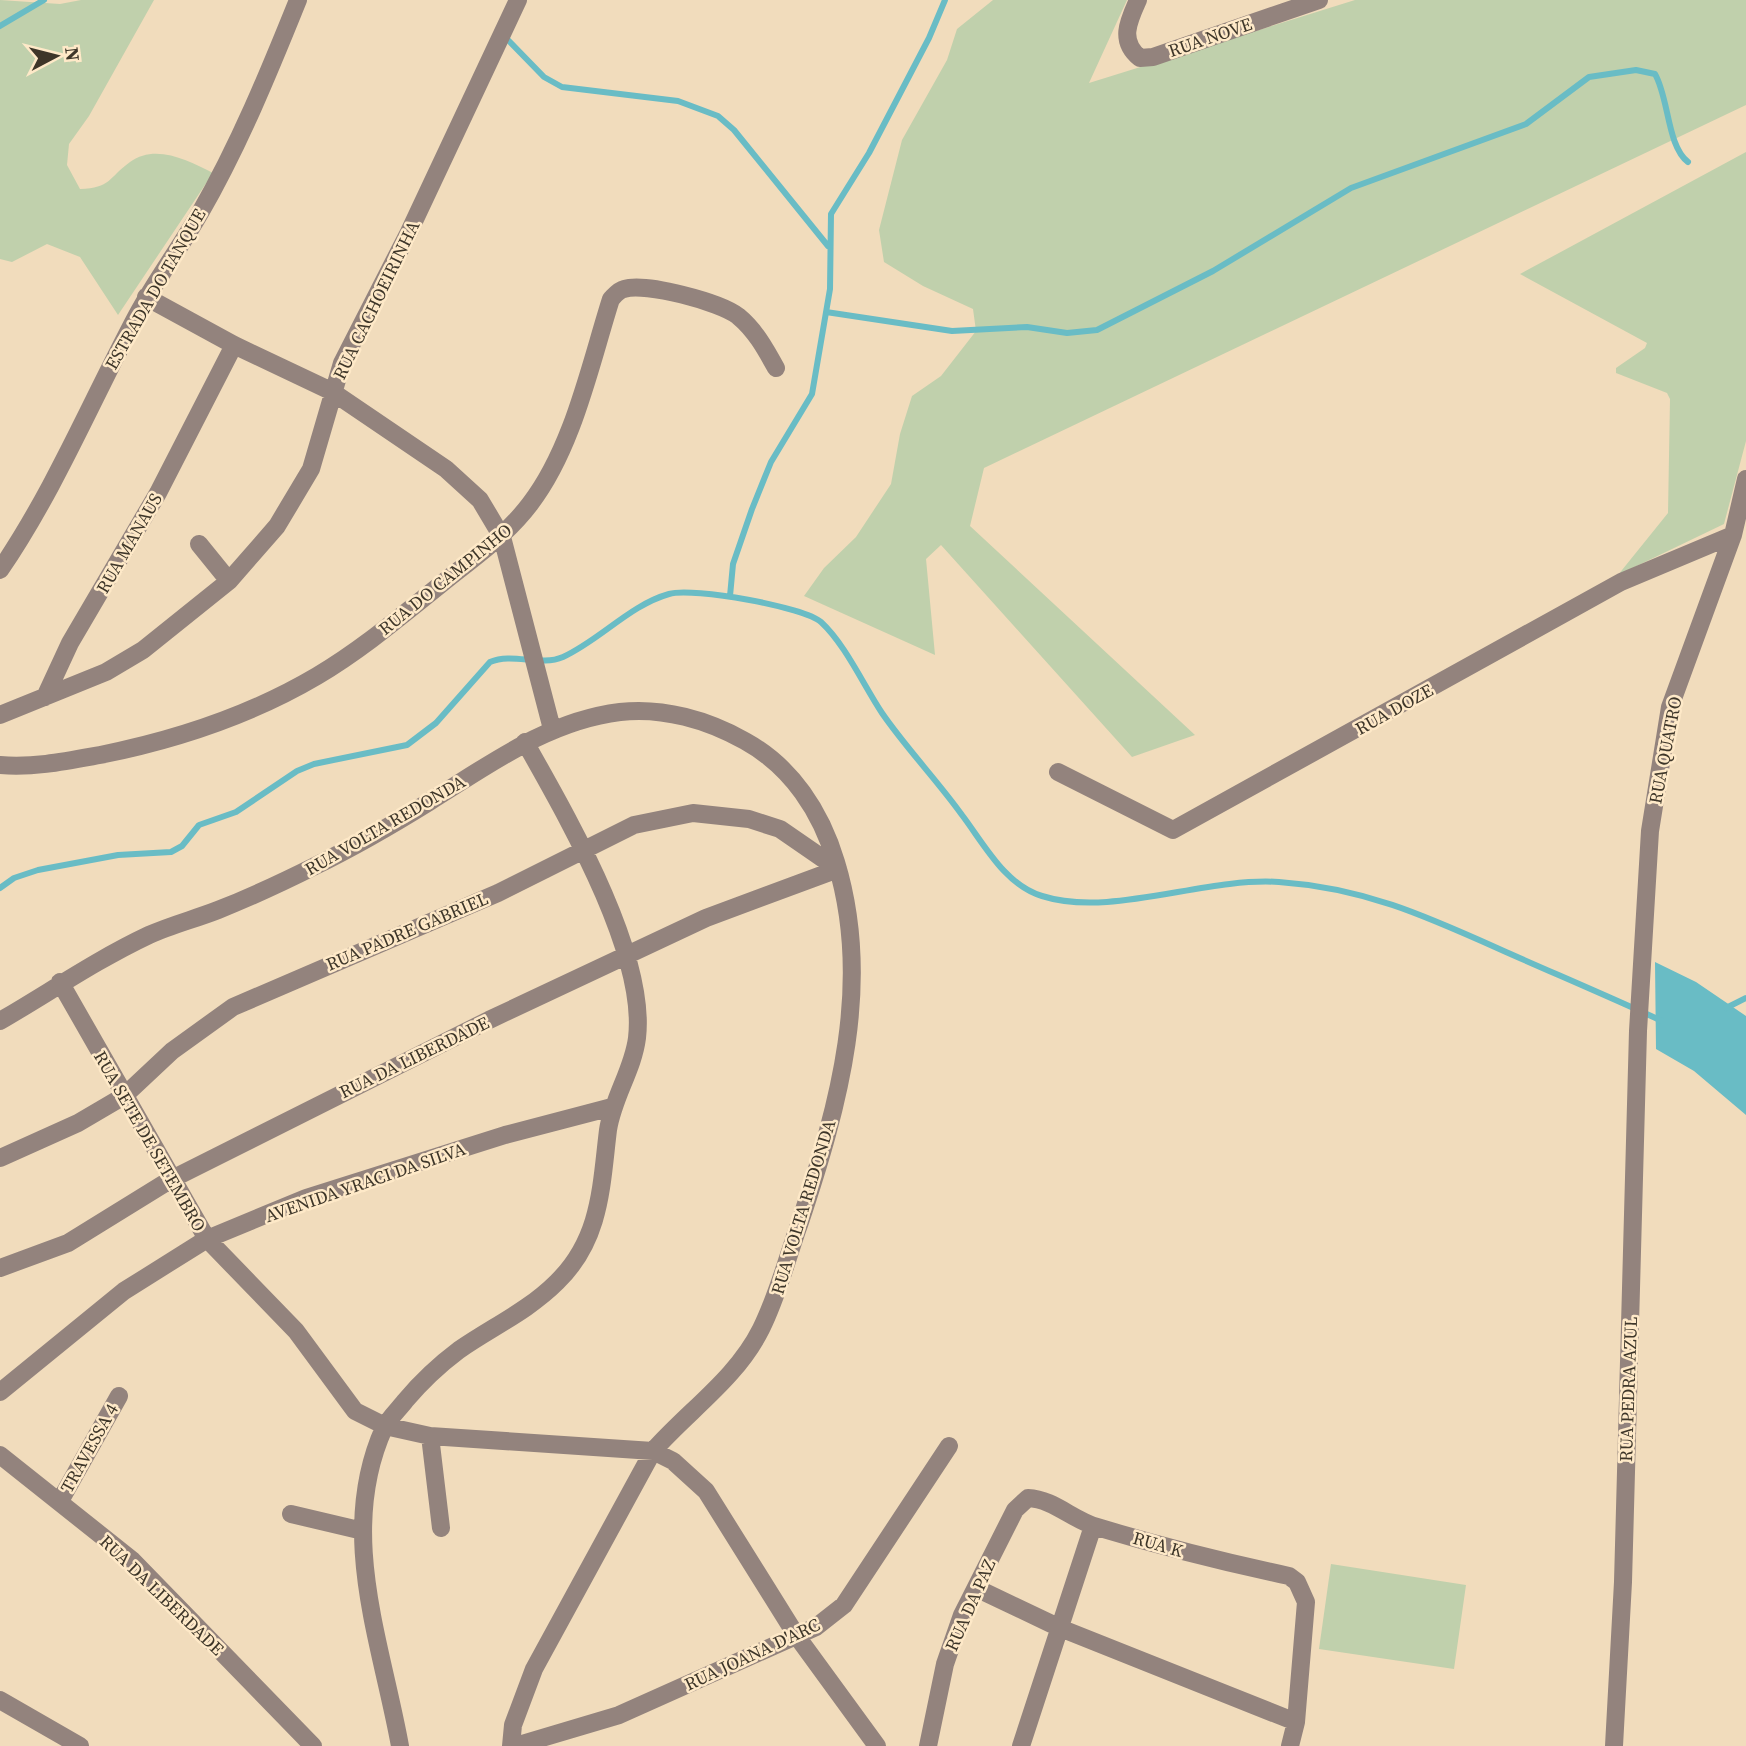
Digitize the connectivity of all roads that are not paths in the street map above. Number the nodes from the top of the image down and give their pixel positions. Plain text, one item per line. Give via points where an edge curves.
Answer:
1 (298, 0) edge
2 (518, 0) edge
3 (1138, 0) edge
4 (1319, 0) edge
5 (146, 297) junction
6 (234, 345) junction
7 (776, 368) dead end
8 (331, 391) junction
9 (1746, 479) edge
10 (502, 537) junction
11 (1740, 540) edge
12 (199, 544) dead end
13 (0, 570) edge
14 (229, 581) junction
15 (44, 697) junction
16 (0, 715) edge
17 (552, 729) junction
18 (526, 742) junction
19 (0, 765) edge
20 (1058, 772) dead end
21 (583, 849) junction
22 (838, 869) junction
23 (625, 956) junction
24 (60, 982) junction
25 (0, 1021) edge
26 (1639, 1031) joint
27 (124, 1096) junction
28 (612, 1107) junction
29 (0, 1158) edge
30 (170, 1180) junction
31 (207, 1239) junction
32 (0, 1268) edge
33 (0, 1392) edge
34 (119, 1396) dead end
35 (385, 1426) junction
36 (430, 1436) junction
37 (949, 1446) dead end
38 (653, 1451) junction
39 (0, 1455) edge
40 (60, 1501) junction
41 (1015, 1510) joint
42 (291, 1514) dead end
43 (1093, 1526) junction
44 (441, 1528) dead end
45 (363, 1531) junction
46 (976, 1588) junction
47 (1060, 1629) junction
48 (796, 1635) junction
49 (0, 1700) edge
50 (1296, 1722) junction
51 (80, 1746) edge
52 (313, 1746) edge
53 (400, 1746) edge
54 (513, 1746) edge
55 (877, 1746) edge
56 (928, 1746) edge
57 (1021, 1746) edge
58 (1290, 1746) edge
59 (1614, 1746) edge

1 - 5 street, ESTRADA DO TANQUE via 221,175
2 - 8 street, RUA CACHOEIRINHA
3 - 4 street, RUA NOVE via 1125,37 1140,58
5 - 6 street
5 - 13 street, ESTRADA DO TANQUE via 48,492
6 - 8 street
6 - 15 street, RUA MANAUS
7 - 10 street, RUA DO CAMPINHO via 756,334 736,314 689,296 621,289 611,299 567,437 532,502
8 - 10 street via 466,485
8 - 14 street, RUA CACHOEIRINHA via 311,469 295,500 260,549
9 - 11 street, RUA QUATRO
10 - 17 street
10 - 19 street, RUA DO CAMPINHO via 382,633 317,677 267,701 152,745 53,762
11 - 20 street, RUA DOZE via 1621,582 1173,830
11 - 26 street, RUA QUATRO via 1670,707 1650,831
12 - 14 street
14 - 15 street, RUA CACHOEIRINHA via 144,650 106,672
15 - 16 street
17 - 18 street, RUA VOLTA REDONDA
17 - 22 street, RUA VOLTA REDONDA via 600,715 644,711 706,722 739,737 762,750 796,783 830,840
18 - 21 street
18 - 24 street, RUA VOLTA REDONDA via 407,816 315,866 155,933
21 - 22 street, RUA PADRE GABRIEL via 654,820 693,813 723,815 780,829
21 - 23 street
21 - 27 street, RUA PADRE GABRIEL via 498,893 233,1007 172,1051
22 - 23 street, RUA DA LIBERDADE via 706,918
22 - 38 street, RUA VOLTA REDONDA via 852,930 851,1017 821,1158 760,1332 726,1380
23 - 28 street via 637,1037
23 - 30 street, RUA DA LIBERDADE
24 - 25 street, RUA VOLTA REDONDA
24 - 27 street, RUA SETE DE SETEMBRO
26 - 59 street, RUA PEDRA AZUL
27 - 29 street, RUA PADRE GABRIEL via 78,1123
27 - 30 street, RUA SETE DE SETEMBRO
28 - 31 street, AVENIDA YRACI DA SILVA via 505,1135 306,1198
28 - 35 street via 595,1218 581,1253 540,1298 459,1350 425,1378
30 - 31 street, RUA SETE DE SETEMBRO
30 - 32 street, RUA DA LIBERDADE via 68,1243
31 - 33 street, AVENIDA YRACI DA SILVA via 124,1291
31 - 35 street, RUA SETE DE SETEMBRO via 296,1331 355,1411
34 - 40 street, TRAVESSA 4
35 - 36 street, RUA SETE DE SETEMBRO
35 - 45 street via 363,1503
36 - 38 street, RUA SETE DE SETEMBRO
36 - 44 street
37 - 48 street, RUA JOANA D'ARC via 844,1605 816,1627
38 - 48 street via 683,1468 706,1491
38 - 54 street, RUA VOLTA REDONDA via 534,1669 513,1724
39 - 40 street, RUA DA LIBERDADE
40 - 52 street, RUA DA LIBERDADE via 132,1560
41 - 43 street, RUA K via 1023,1500 1034,1498
41 - 46 street, RUA DA PAZ
42 - 45 street
43 - 47 street
43 - 50 street, RUA K via 1289,1576 1297,1582 1307,1602
45 - 53 street via 369,1603
46 - 47 street
46 - 56 street, RUA DA PAZ via 945,1664
47 - 50 street
47 - 57 street
48 - 54 street, RUA JOANA D'ARC via 619,1714
48 - 55 street
49 - 51 street
50 - 58 street

